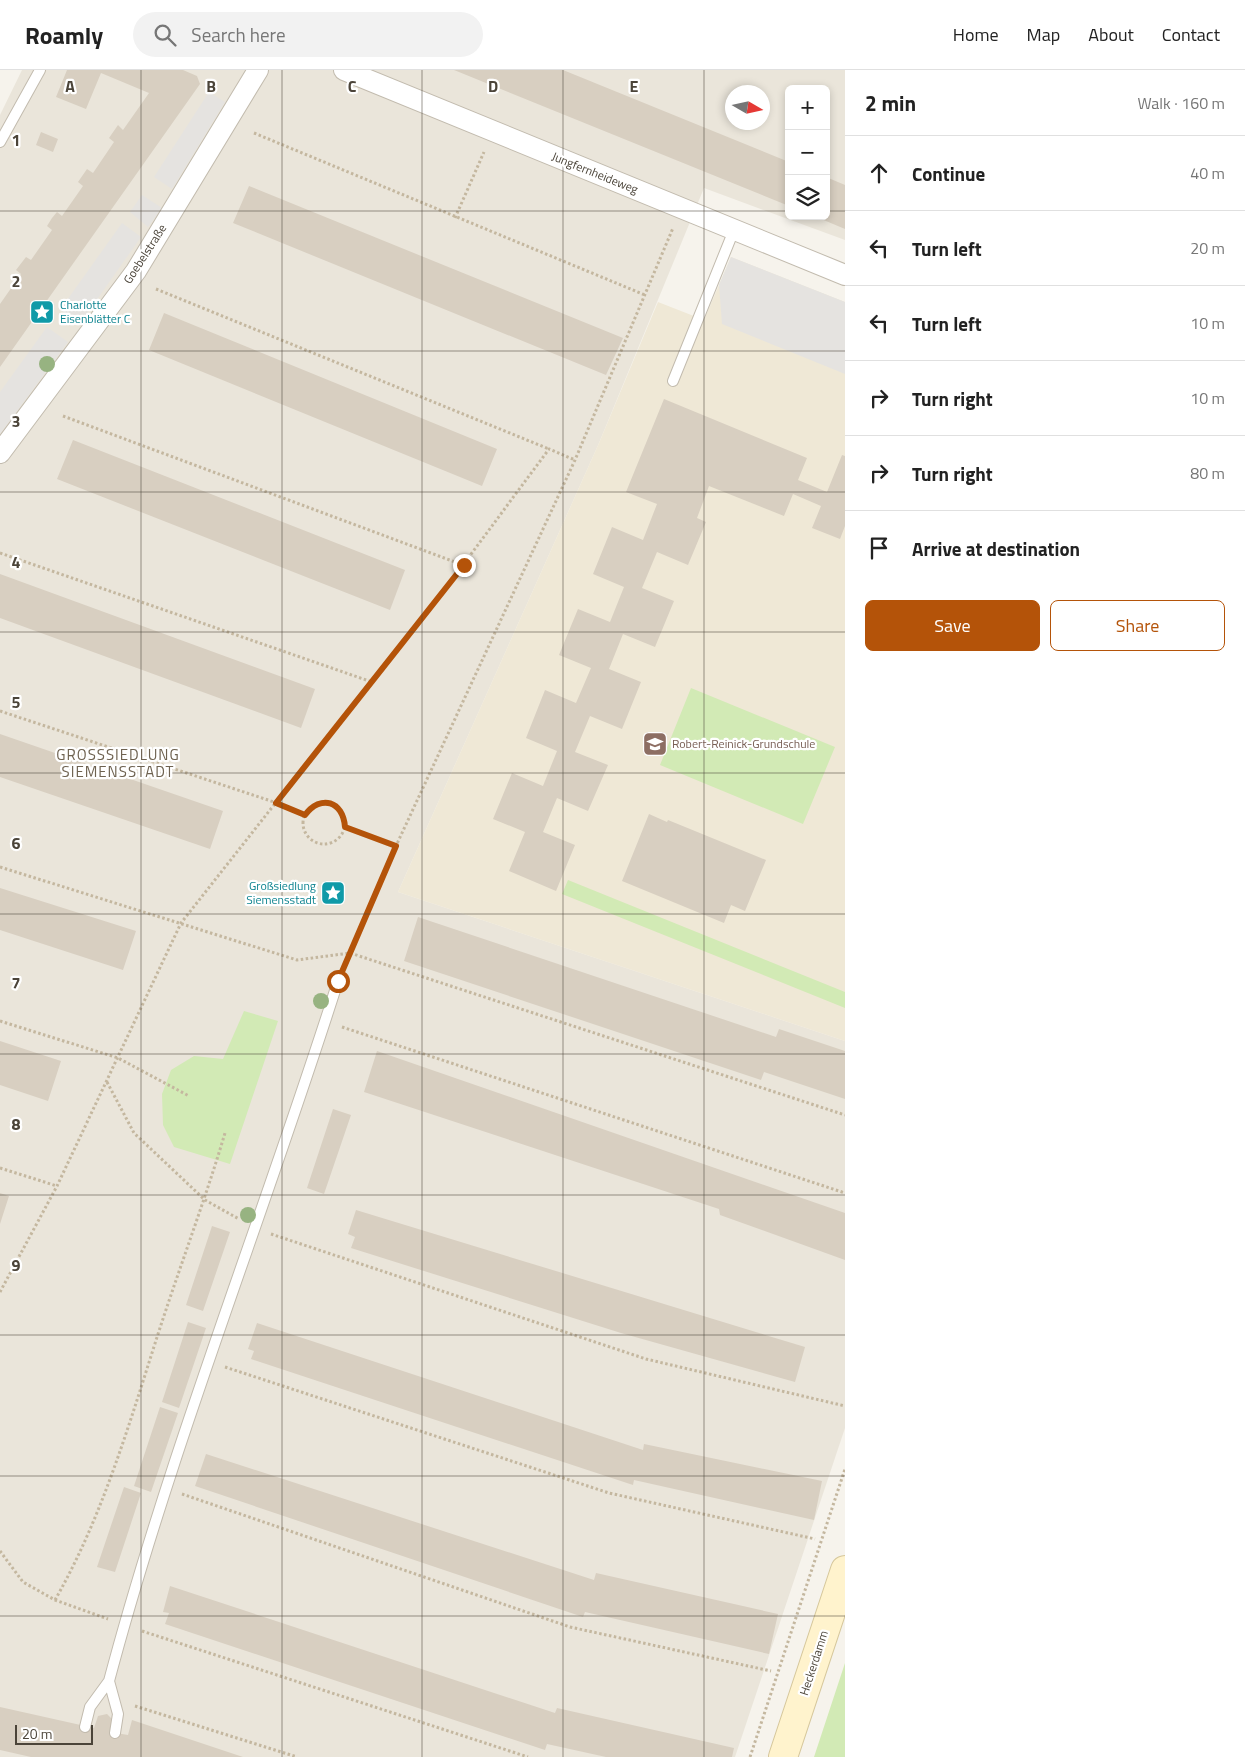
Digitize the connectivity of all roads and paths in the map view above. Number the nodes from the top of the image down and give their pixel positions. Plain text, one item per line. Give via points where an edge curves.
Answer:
1 (40, 70) edge
2 (258, 70) edge
3 (344, 70) edge
4 (254, 133) dead end
5 (0, 142) edge
6 (485, 149) dead end
7 (455, 218) junction
8 (673, 227) dead end
9 (734, 230) junction
10 (845, 275) edge
11 (156, 289) dead end
12 (646, 295) junction
13 (673, 381) dead end
14 (63, 416) dead end
15 (549, 450) junction
16 (0, 453) edge
17 (575, 460) junction
18 (0, 553) edge
19 (464, 565) junction
20 (372, 682) junction
21 (0, 710) edge
22 (276, 803) junction
23 (305, 815) junction
24 (345, 827) junction
25 (396, 846) junction
26 (0, 867) edge
27 (181, 923) junction
28 (350, 953) junction
29 (338, 981) joint
30 (0, 1021) edge
31 (325, 1022) junction
32 (118, 1058) junction
33 (106, 1082) junction
34 (189, 1096) dead end
35 (845, 1115) edge
36 (225, 1133) dead end
37 (0, 1168) edge
38 (57, 1186) junction
39 (845, 1193) edge
40 (205, 1200) junction
41 (255, 1228) junction
42 (0, 1292) edge
43 (208, 1362) junction
44 (845, 1406) edge
45 (845, 1469) edge
46 (167, 1489) junction
47 (814, 1539) dead end
48 (0, 1551) edge
49 (845, 1570) edge
50 (55, 1600) junction
51 (124, 1625) junction
52 (771, 1671) dead end
53 (109, 1681) junction
54 (116, 1700) junction
55 (85, 1726) dead end
56 (115, 1733) dead end
57 (297, 1757) edge
58 (528, 1757) edge
59 (750, 1757) edge
60 (783, 1757) edge

1 - 5 lane
2 - 16 street, Goebelstraße via 136,270
3 - 9 street, Jungfernheideweg
4 - 7 path
6 - 7 path
7 - 12 path
8 - 12 path
9 - 10 street, Jungfernheideweg
9 - 13 lane
11 - 15 path
12 - 17 path
14 - 19 path
15 - 17 path
15 - 19 path
17 - 25 path
18 - 20 path
19 - 20 path
20 - 22 path
21 - 22 path
22 - 23 path
22 - 27 path
23 - 24 path via 320,802 330,803 339,808
23 - 24 path via 304,827 308,837 318,844 330,844 340,837
24 - 25 path
25 - 28 path
26 - 27 path
27 - 28 path via 297,960
27 - 32 path
28 - 29 path
28 - 35 path
29 - 31 lane
30 - 32 path
31 - 39 path
31 - 41 lane
32 - 33 path
32 - 34 path
33 - 38 path
33 - 40 path via 134,1133
36 - 40 path
37 - 38 path
38 - 42 path
40 - 41 path
40 - 50 path via 123,1446 76,1562
41 - 43 lane
41 - 44 path via 646,1359
43 - 46 lane
43 - 47 path via 609,1493
45 - 59 path
46 - 51 lane
46 - 52 path via 570,1627
48 - 50 path via 23,1582
49 - 60 street, Heckerdamm
50 - 51 path
51 - 53 lane
51 - 58 path
53 - 54 lane
53 - 55 lane via 90,1707
54 - 56 lane
54 - 57 path

